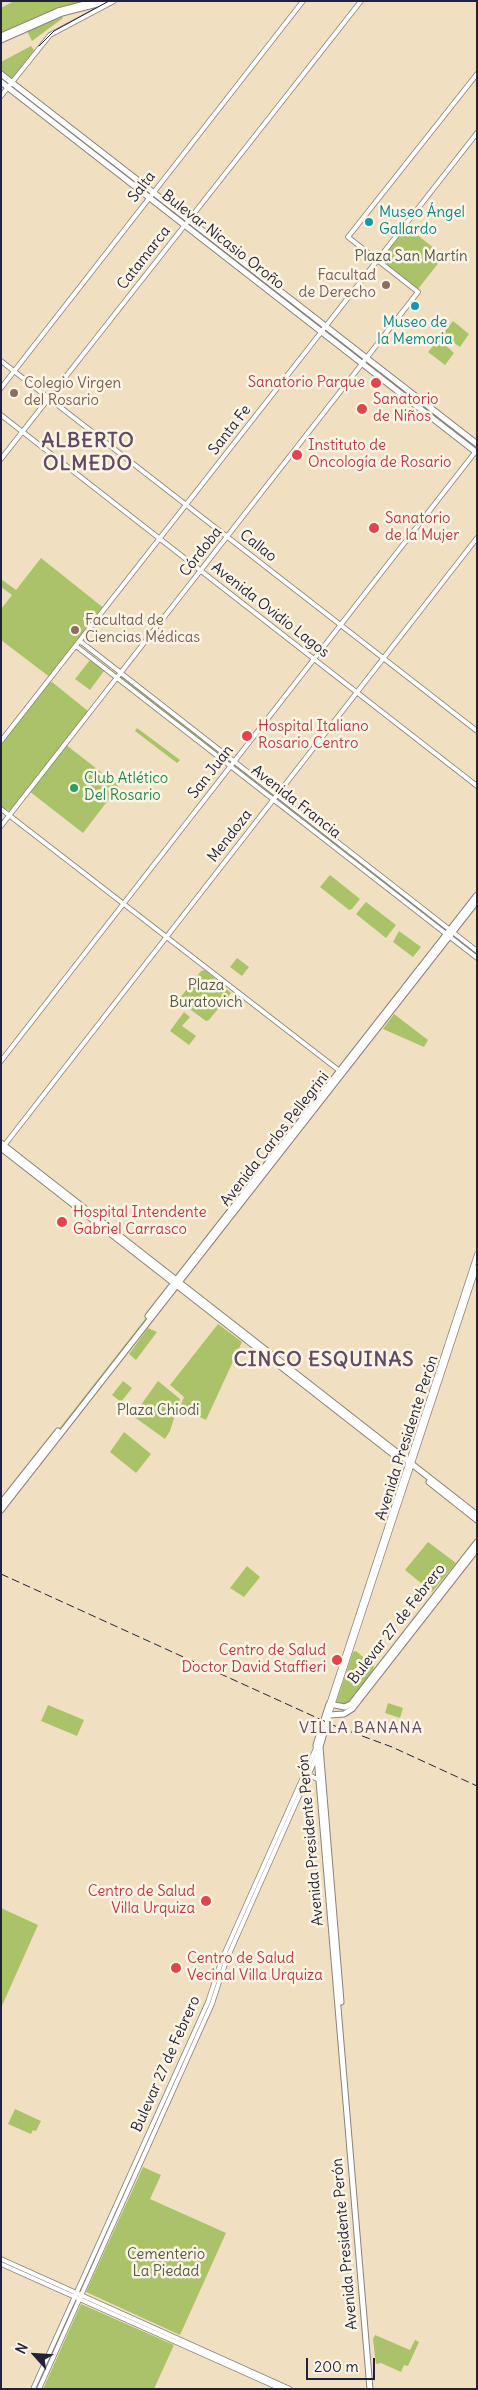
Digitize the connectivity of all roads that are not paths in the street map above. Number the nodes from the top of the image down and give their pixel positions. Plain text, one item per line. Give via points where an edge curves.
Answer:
1 (96, 1) edge
2 (109, 1) edge
3 (114, 1) edge
4 (302, 1) edge
5 (361, 1) edge
6 (1, 36) edge
7 (1, 40) edge
8 (1, 74) edge
9 (477, 74) edge
10 (1, 82) edge
11 (12, 82) junction
12 (8, 88) junction
13 (1, 96) edge
14 (477, 133) edge
15 (153, 192) junction
16 (149, 197) junction
17 (186, 222) junction
18 (377, 260) junction
19 (324, 327) junction
20 (320, 332) junction
21 (1, 361) edge
22 (364, 362) junction
23 (14, 371) junction
24 (1, 388) edge
25 (49, 398) junction
26 (1, 415) edge
27 (23, 432) junction
28 (477, 444) edge
29 (476, 452) edge
30 (1, 459) edge
31 (186, 504) junction
32 (228, 537) junction
33 (477, 538) edge
34 (160, 539) junction
35 (201, 571) junction
36 (341, 625) junction
37 (80, 641) junction
38 (76, 646) junction
39 (383, 658) junction
40 (314, 659) junction
41 (121, 673) junction
42 (118, 677) junction
43 (356, 692) junction
44 (477, 731) edge
45 (1, 741) edge
46 (234, 761) junction
47 (231, 766) junction
48 (477, 786) edge
49 (277, 794) junction
50 (273, 799) junction
51 (1, 809) edge
52 (10, 815) junction
53 (1, 826) edge
54 (477, 895) edge
55 (477, 901) edge
56 (123, 904) junction
57 (449, 933) junction
58 (166, 937) junction
59 (477, 951) edge
60 (477, 958) edge
61 (1, 1060) edge
62 (341, 1072) junction
63 (2, 1146) edge
64 (477, 1254) edge
65 (477, 1267) edge
66 (177, 1282) junction
67 (409, 1465) junction
68 (1, 1503) edge
69 (1, 1510) edge
70 (477, 1515) edge
71 (477, 1520) edge
72 (477, 1542) edge
73 (477, 1549) edge
74 (331, 1704) junction
75 (329, 1715) junction
76 (318, 1748) junction
77 (317, 1756) junction
78 (307, 1774) junction
79 (321, 1781) junction
80 (1, 2259) edge
81 (1, 2264) edge
82 (78, 2296) junction
83 (33, 2389) edge
84 (39, 2389) edge
85 (281, 2389) edge
86 (290, 2389) edge
87 (372, 2389) edge

1 - 6 main road via 58,11
2 - 7 main road via 62,13
3 - 11 main road via 54,32
4 - 15 main road, Salta
5 - 17 main road, Catamarca
8 - 11 main road, Bulevar Nicasio Oroño
9 - 18 main road via 348,237
10 - 12 main road, Bulevar Nicasio Oroño
11 - 12 main road
11 - 15 main road, Bulevar Nicasio Oroño
12 - 13 main road
12 - 16 main road, Bulevar Nicasio Oroño
14 - 18 main road, Santa Fe
15 - 16 main road, Salta
15 - 17 main road, Bulevar Nicasio Oroño
16 - 17 main road, Bulevar Nicasio Oroño
16 - 23 main road, Salta
17 - 19 main road, Bulevar Nicasio Oroño
17 - 20 main road, Bulevar Nicasio Oroño
17 - 25 main road, Catamarca
18 - 19 main road, Santa Fe
18 - 22 main road, Córdoba via 418,292
19 - 20 main road, Santa Fe
19 - 22 main road, Bulevar Nicasio Oroño
20 - 22 main road, Bulevar Nicasio Oroño
20 - 31 main road, Santa Fe
21 - 23 main road, Callao
22 - 28 main road, Bulevar Nicasio Oroño
22 - 29 main road, Bulevar Nicasio Oroño
22 - 32 main road, Córdoba
23 - 24 main road, Salta
23 - 25 main road, Callao
25 - 27 main road, Catamarca
25 - 31 main road, Callao
26 - 27 main road, Avenida Ovidio Lagos
27 - 30 main road, Catamarca
27 - 34 main road, Avenida Ovidio Lagos
29 - 36 main road, San Juan
31 - 32 main road, Callao
31 - 34 main road, Santa Fe
32 - 35 main road, Córdoba
32 - 36 main road, Callao
33 - 39 main road, Mendoza
34 - 35 main road, Avenida Ovidio Lagos
34 - 37 main road, Santa Fe
35 - 40 main road, Avenida Ovidio Lagos
35 - 41 main road, Córdoba
36 - 39 main road, Callao
36 - 40 main road, San Juan
37 - 38 main road, Santa Fe
37 - 41 main road, Avenida Francia
38 - 42 main road, Avenida Francia
38 - 45 main road, Santa Fe
39 - 43 main road, Mendoza
39 - 44 main road, Callao
40 - 43 main road, Avenida Ovidio Lagos
40 - 46 main road, San Juan
41 - 42 main road, Córdoba
41 - 46 main road, Avenida Francia
42 - 47 main road, Avenida Francia
42 - 52 main road, Córdoba
43 - 48 main road, Avenida Ovidio Lagos
43 - 49 main road, Mendoza
46 - 47 main road, San Juan
46 - 49 main road, Avenida Francia
47 - 50 main road, Avenida Francia
47 - 56 main road, San Juan
49 - 50 main road, Mendoza
49 - 57 main road, Avenida Francia
50 - 57 main road, Avenida Francia
50 - 58 main road, Mendoza
51 - 52 main road
52 - 53 main road, Córdoba
52 - 56 main road
54 - 57 main road, Avenida Carlos Pellegrini
55 - 57 main road, Avenida Carlos Pellegrini
56 - 58 main road
56 - 61 main road, San Juan
57 - 59 main road, Avenida Francia
57 - 60 main road, Avenida Francia
57 - 62 main road, Avenida Carlos Pellegrini
58 - 62 main road
58 - 63 main road, Mendoza
62 - 66 main road, Avenida Carlos Pellegrini
63 - 66 main road
64 - 67 main road, Avenida Presidente Perón
65 - 67 main road, Avenida Presidente Perón
66 - 67 main road
66 - 68 main road, Avenida Carlos Pellegrini
66 - 69 main road, Avenida Carlos Pellegrini
67 - 70 main road
67 - 71 main road
67 - 74 main road, Avenida Presidente Perón
72 - 74 main road, Bulevar 27 de Febrero via 351,1704 345,1707
73 - 75 main road, Bulevar 27 de Febrero via 352,1709 344,1714
74 - 75 main road, Avenida Presidente Perón
74 - 76 main road, Avenida Presidente Perón
75 - 76 main road, Avenida Presidente Perón
76 - 77 main road, Avenida Presidente Perón
76 - 78 main road, Bulevar 27 de Febrero
76 - 79 main road, Avenida Presidente Perón
77 - 78 main road, Bulevar 27 de Febrero
77 - 79 main road, Avenida Presidente Perón
78 - 79 main road
78 - 82 main road, Bulevar 27 de Febrero via 222,1959 208,2002
79 - 87 main road, Avenida Presidente Perón
80 - 82 main road
81 - 82 main road
82 - 83 main road, Bulevar 27 de Febrero
82 - 84 main road, Bulevar 27 de Febrero
82 - 85 main road
82 - 86 main road

